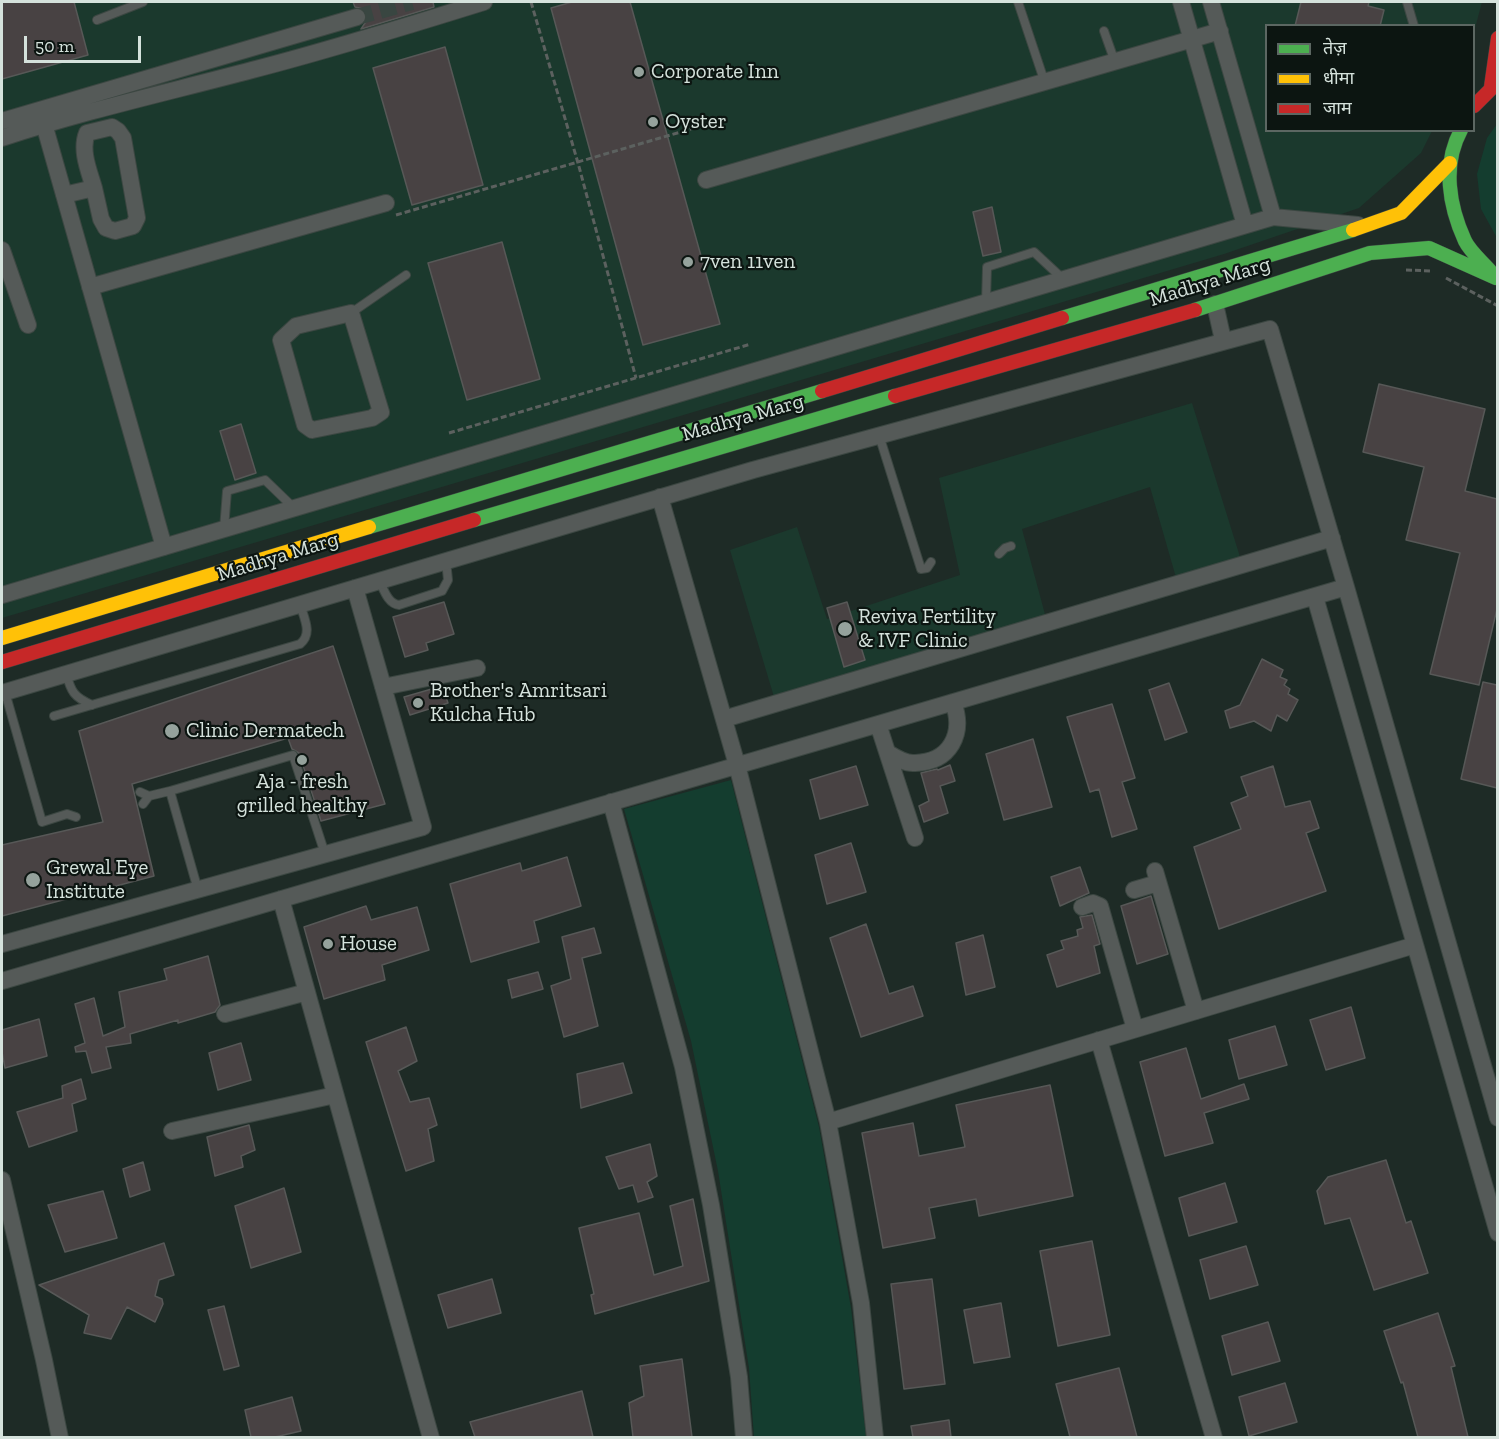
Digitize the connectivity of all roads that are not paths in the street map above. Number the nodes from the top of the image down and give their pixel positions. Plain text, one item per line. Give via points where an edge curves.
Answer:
1 (143, 2) edge
2 (484, 2) edge
3 (1018, 2) edge
4 (1181, 2) edge
5 (1211, 2) edge
6 (1407, 2) edge
7 (357, 17) tunnel mouth
8 (98, 20) dead end
9 (1413, 24) edge
10 (1104, 31) dead end
11 (1220, 31) junction
12 (1497, 38) edge
13 (1192, 39) junction
14 (1115, 62) junction
15 (1045, 83) junction
16 (1494, 85) edge
17 (1475, 104) edge
18 (2, 121) edge
19 (44, 124) junction
20 (1460, 132) edge
21 (2, 138) edge
22 (1449, 163) junction
23 (706, 180) dead end
24 (94, 188) junction
25 (64, 195) junction
26 (388, 210) road end
27 (1273, 217) junction
28 (1245, 225) junction
29 (1367, 226) junction
30 (2, 250) edge
31 (406, 275) dead end
32 (1497, 278) edge
33 (1064, 279) junction
34 (6, 280) edge
35 (90, 287) junction
36 (986, 302) junction
37 (1215, 304) junction
38 (351, 313) junction
39 (28, 325) dead end
40 (1224, 340) junction
41 (879, 435) junction
42 (660, 497) junction
43 (294, 508) junction
44 (224, 529) junction
45 (1332, 538) junction
46 (164, 547) junction
47 (446, 561) junction
48 (930, 567) dead end
49 (379, 580) junction
50 (1346, 587) junction
51 (355, 588) junction
52 (2, 595) edge
53 (1315, 597) junction
54 (300, 604) junction
55 (2, 638) edge
56 (2, 662) edge
57 (477, 668) dead end
58 (66, 673) junction
59 (383, 687) junction
60 (3, 692) edge
61 (953, 702) junction
62 (93, 705) junction
63 (54, 716) dead end
64 (724, 719) junction
65 (878, 724) junction
66 (888, 753) junction
67 (737, 765) junction
68 (170, 791) junction
69 (140, 792) dead end
70 (612, 802) junction
71 (74, 805) dead end
72 (915, 838) dead end
73 (325, 854) junction
74 (198, 890) junction
75 (1134, 890) dead end
76 (281, 899) junction
77 (1082, 907) dead end
78 (2, 944) edge
79 (1415, 945) junction
80 (2, 981) edge
81 (307, 992) junction
82 (1196, 1011) junction
83 (225, 1014) dead end
84 (1135, 1029) junction
85 (1099, 1040) junction
86 (335, 1095) junction
87 (1497, 1118) edge
88 (828, 1122) junction
89 (172, 1131) dead end
90 (2, 1180) edge
91 (1497, 1233) edge
92 (60, 1437) edge
93 (431, 1437) edge
94 (744, 1437) edge
95 (875, 1437) edge
96 (1214, 1437) edge

1 - 8 lane
2 - 19 street via 254,70
3 - 15 lane
4 - 13 street
5 - 11 street
6 - 9 lane
7 - 18 street
10 - 14 lane
11 - 13 street
11 - 27 street
12 - 16 main road
13 - 14 street
13 - 28 street
14 - 15 street
15 - 23 street
16 - 17 main road
19 - 21 street
19 - 25 street
20 - 22 main road
22 - 29 main road, Madhya Marg via 1401,213
22 - 32 main road via 1449,196 1466,243
24 - 24 street via 106,228 115,231 133,226 137,218 123,138 112,128 87,133 84,140
24 - 25 street
25 - 35 street
26 - 35 street
27 - 28 street
27 - 29 street
28 - 33 street
29 - 55 main road, Madhya Marg
30 - 34 street
31 - 38 lane
32 - 37 main road, Madhya Marg via 1429,248 1370,253
33 - 36 street
33 - 36 lane via 1034,252 987,267
34 - 39 street
35 - 46 street
36 - 43 street
37 - 40 street
37 - 56 main road, Madhya Marg via 719,447
38 - 38 street via 381,412 372,418 312,430 305,425 281,340 296,326
40 - 41 street
40 - 45 street via 1270,329
41 - 42 street
41 - 48 lane via 921,569
42 - 47 street
42 - 64 street
43 - 44 street
43 - 44 lane via 265,480 227,490
44 - 46 street
45 - 50 street
45 - 64 street
46 - 52 street
47 - 49 street
47 - 49 lane via 448,580 442,591 399,605 390,602
49 - 51 street
50 - 53 street
50 - 87 street
51 - 54 street
51 - 59 street
53 - 61 street
53 - 79 street
54 - 58 street
54 - 62 lane via 308,633 300,644
57 - 59 street
58 - 60 street
58 - 62 lane via 74,694
59 - 73 street via 423,827
60 - 71 lane via 42,822 72,816
61 - 65 street
61 - 66 street via 958,718 956,735 943,757 915,763
62 - 63 lane
64 - 67 street
65 - 66 street
65 - 67 street
66 - 72 street
67 - 70 street
67 - 88 street
68 - 69 lane via 146,800
68 - 73 lane via 292,755
68 - 74 lane
70 - 76 street
70 - 94 street via 683,1066 715,1228 739,1377
73 - 74 street
74 - 78 street
75 - 82 street via 1157,877
76 - 80 street
76 - 81 street
77 - 84 street via 1093,903 1100,906
79 - 82 street
79 - 91 street
81 - 83 street
81 - 86 street
82 - 84 street
84 - 85 street
85 - 88 street
85 - 96 street
86 - 89 street
86 - 93 street
88 - 95 street via 861,1303
90 - 92 street

